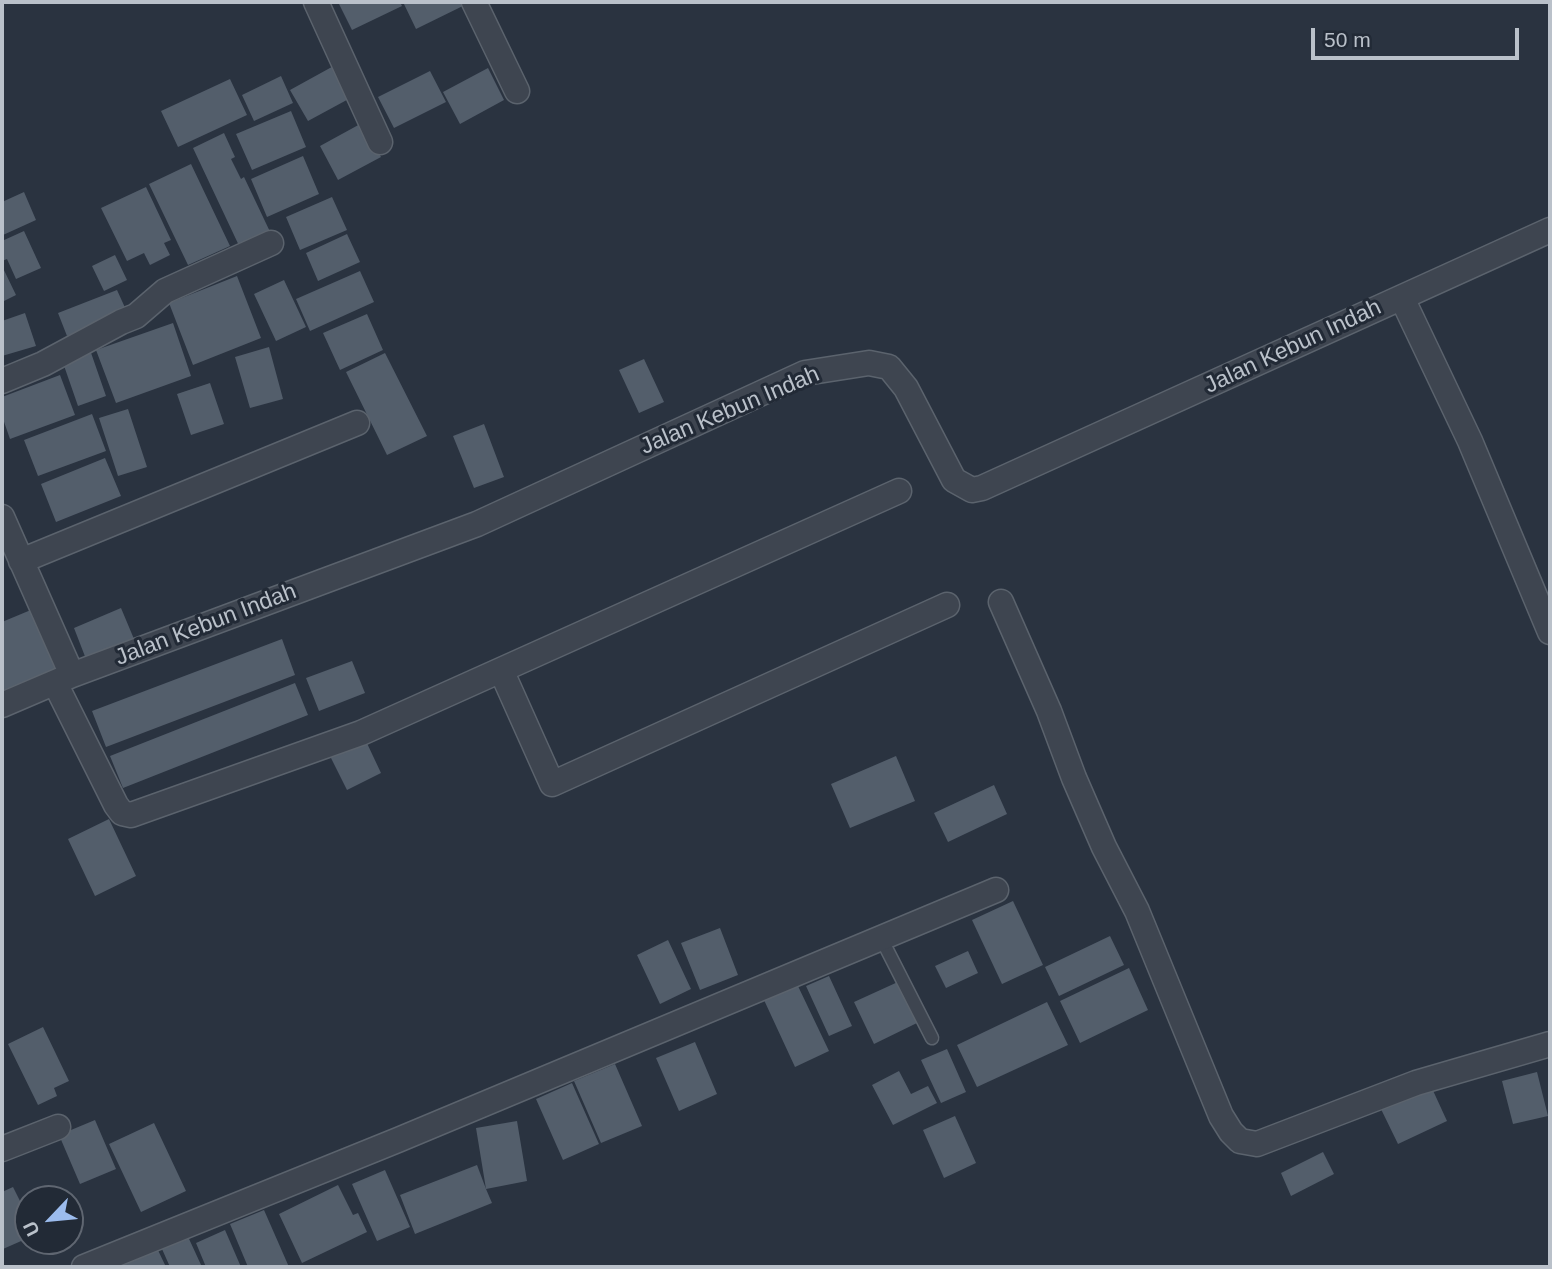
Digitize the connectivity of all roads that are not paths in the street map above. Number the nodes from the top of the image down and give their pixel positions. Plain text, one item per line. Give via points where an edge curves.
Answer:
1 (316, 2) edge
2 (474, 2) edge
3 (517, 91) dead end
4 (380, 142) dead end
5 (1550, 230) edge
6 (271, 243) dead end
7 (1402, 298) junction
8 (2, 381) edge
9 (357, 424) dead end
10 (899, 491) dead end
11 (4, 528) edge
12 (21, 561) junction
13 (1001, 602) dead end
14 (947, 605) dead end
15 (1550, 632) edge
16 (501, 670) junction
17 (64, 679) junction
18 (2, 705) edge
19 (996, 890) dead end
20 (881, 938) junction
21 (932, 1038) dead end
22 (1550, 1044) edge
23 (58, 1127) dead end
24 (2, 1149) edge
25 (84, 1267) edge

1 - 4 street
2 - 3 street
5 - 7 street, Jalan Kebun Indah
6 - 8 street via 165,291 136,316
7 - 15 street via 1470,441
7 - 17 street, Jalan Kebun Indah via 982,488 972,489 954,480 906,388 889,367 869,363 805,373 477,524
9 - 12 street
10 - 16 street
11 - 12 street
12 - 17 street
13 - 22 street via 1221,1116 1240,1141 1257,1144 1416,1083
14 - 16 street via 552,783
16 - 17 street via 361,733 127,816 116,805
17 - 18 street, Jalan Kebun Indah
19 - 20 street
20 - 21 lane
20 - 25 street
23 - 24 street

